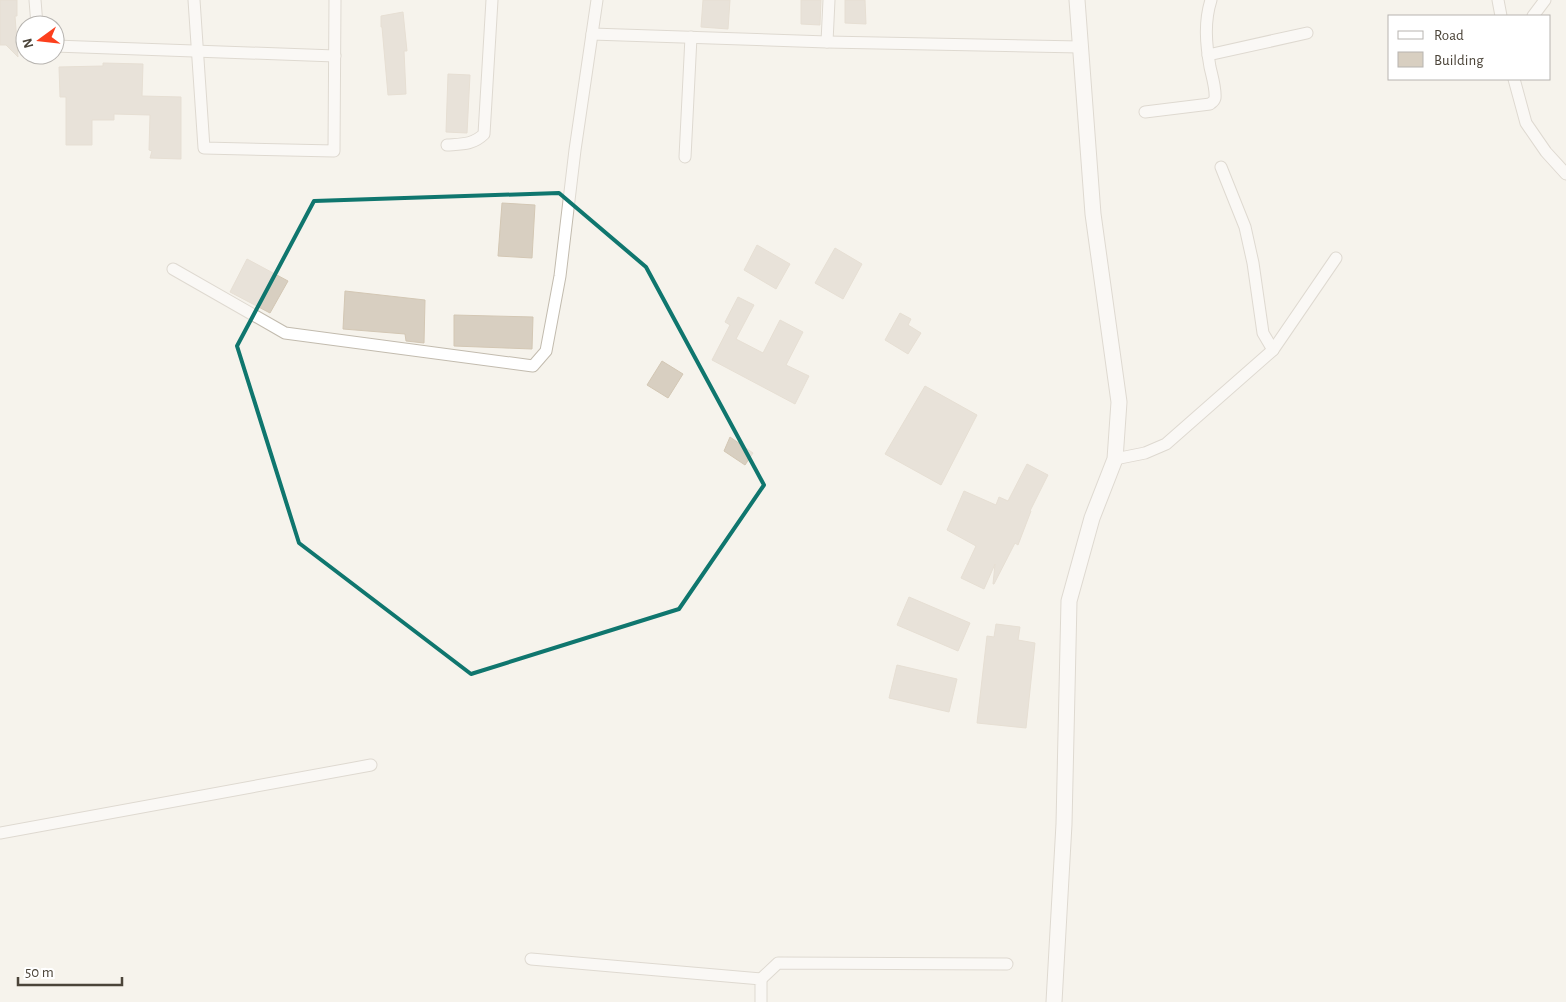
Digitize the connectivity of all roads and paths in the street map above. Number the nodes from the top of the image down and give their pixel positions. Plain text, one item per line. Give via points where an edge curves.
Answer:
1 (35, 0) edge
2 (194, 0) edge
3 (335, 0) edge
4 (492, 0) edge
5 (596, 0) edge
6 (829, 0) edge
7 (1077, 0) edge
8 (1211, 0) edge
9 (1498, 0) edge
10 (1545, 0) edge
11 (36, 15) edge
12 (1501, 15) edge
13 (1533, 15) edge
14 (1307, 33) dead end
15 (592, 34) junction
16 (691, 37) junction
17 (827, 42) junction
18 (65, 46) edge
19 (1080, 47) junction
20 (198, 52) junction
21 (1208, 55) junction
22 (335, 56) junction
23 (1514, 80) edge
24 (1145, 112) dead end
25 (447, 145) dead end
26 (685, 157) dead end
27 (1221, 167) dead end
28 (1566, 174) edge
29 (1336, 258) dead end
30 (173, 269) dead end
31 (1273, 350) junction
32 (1115, 458) junction
33 (371, 765) dead end
34 (0, 833) edge
35 (531, 959) dead end
36 (1007, 964) dead end
37 (760, 979) junction
38 (761, 1002) edge
39 (1054, 1002) edge

1 - 11 street
2 - 20 street
3 - 22 street
4 - 25 street via 484,134 469,144
5 - 15 street
6 - 17 street
7 - 19 street
8 - 21 street via 1207,13
9 - 12 street
10 - 13 street
14 - 21 street
15 - 16 street
15 - 30 street via 560,276 546,351 533,366 285,333
16 - 17 street
16 - 26 street
17 - 19 street
18 - 20 street
19 - 32 street via 1093,214 1119,402
20 - 22 street
20 - 22 street via 204,148 334,151
21 - 24 street via 1213,102
23 - 28 street via 1526,122
27 - 31 street via 1246,228 1263,333
29 - 31 street
31 - 32 street via 1166,444 1144,453
32 - 39 street via 1092,518 1069,601 1064,824
33 - 34 street
35 - 37 street
36 - 37 street via 778,963
37 - 38 street

